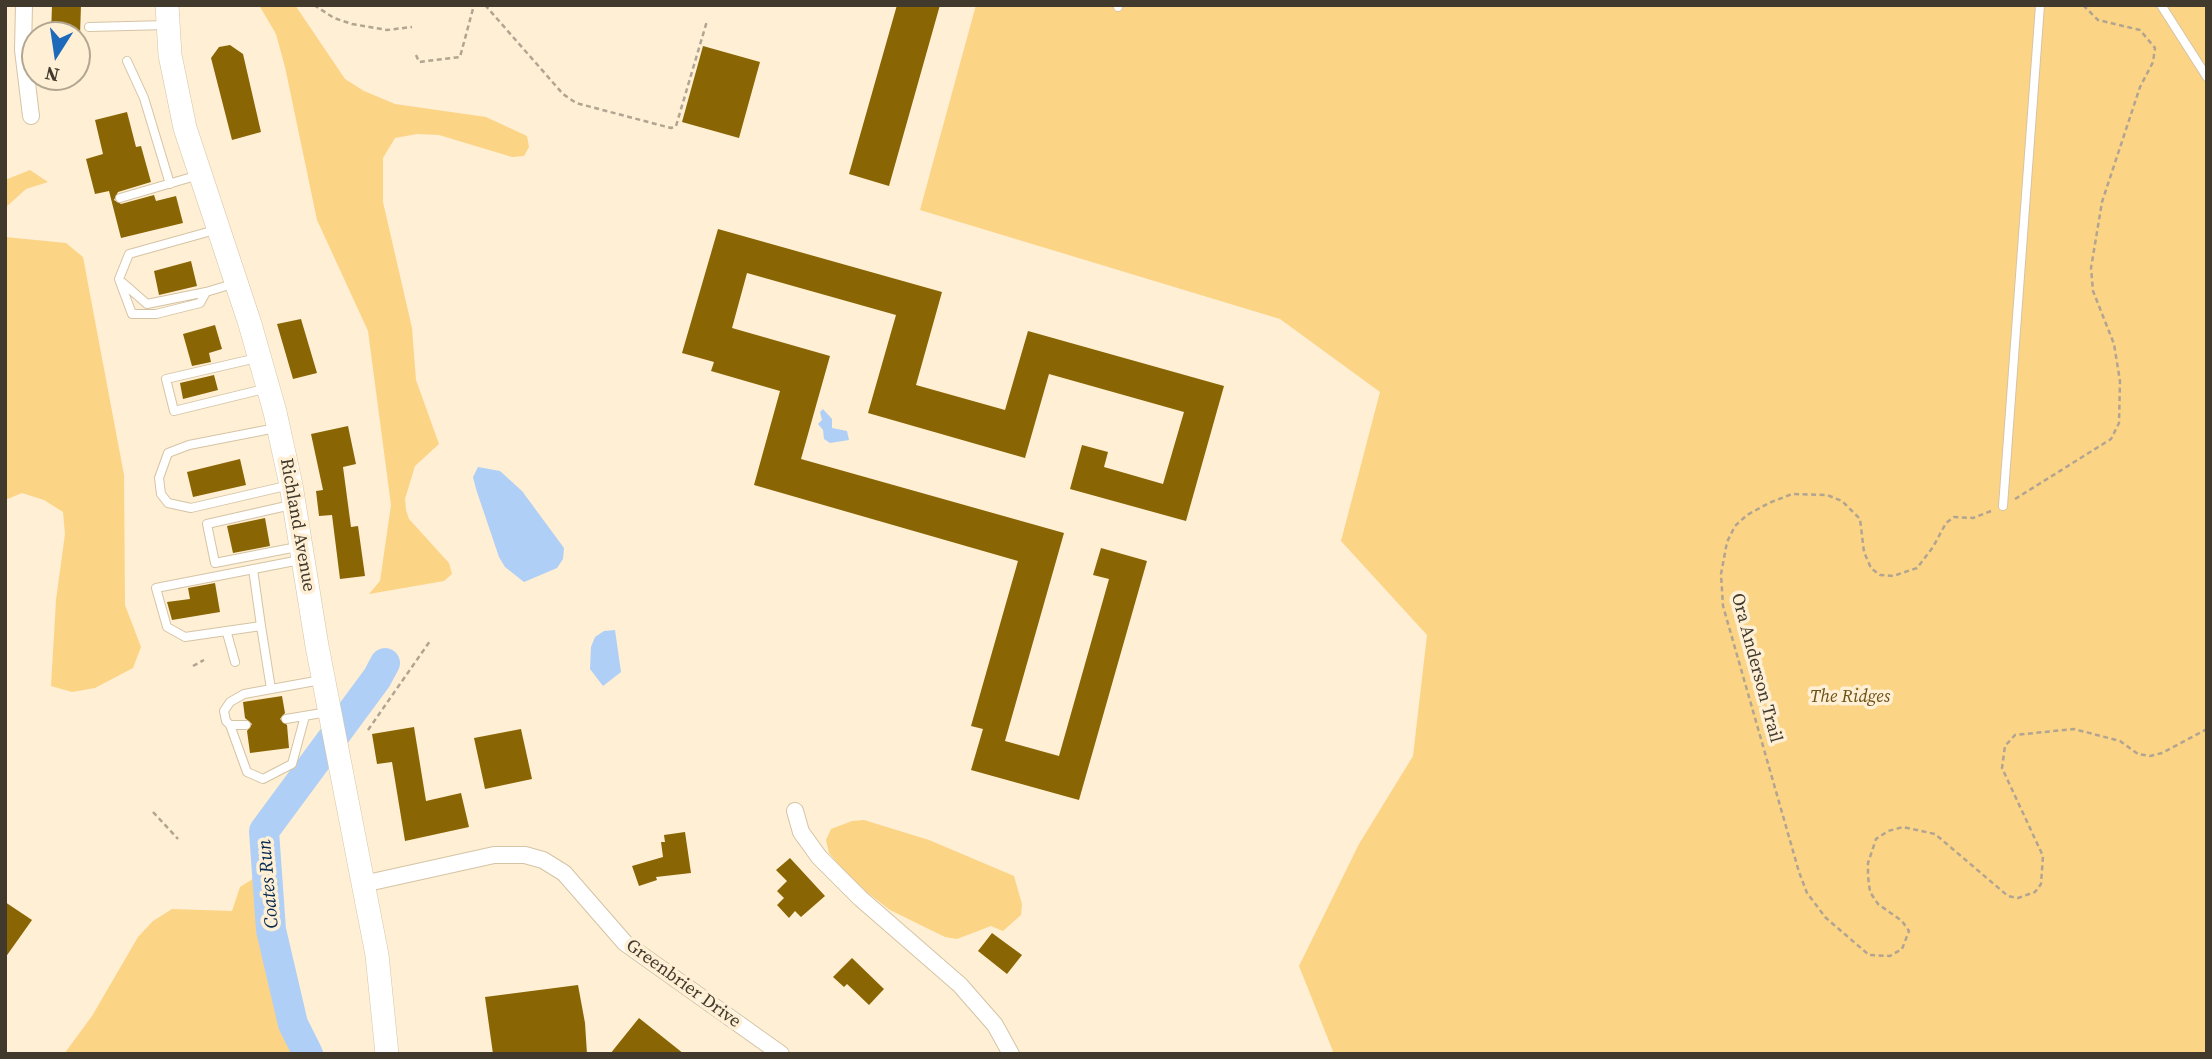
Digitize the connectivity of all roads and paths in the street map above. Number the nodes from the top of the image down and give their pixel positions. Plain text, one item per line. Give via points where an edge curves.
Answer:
1 (24, 5) edge
2 (314, 5) edge
3 (474, 5) edge
4 (485, 5) edge
5 (2040, 5) edge
6 (2083, 5) edge
7 (2161, 5) edge
8 (167, 15) edge
9 (707, 21) dead end
10 (91, 26) edge
11 (412, 27) dead end
12 (416, 55) dead end
13 (127, 61) dead end
14 (2207, 77) edge
15 (31, 116) dead end
16 (199, 175) junction
17 (170, 184) junction
18 (120, 198) dead end
19 (218, 230) junction
20 (119, 279) junction
21 (237, 283) junction
22 (206, 292) junction
23 (259, 357) junction
24 (268, 388) junction
25 (279, 427) junction
26 (293, 495) junction
27 (2003, 506) junction
28 (302, 553) junction
29 (253, 569) junction
30 (261, 626) junction
31 (228, 633) junction
32 (430, 641) dead end
33 (204, 660) dead end
34 (235, 662) dead end
35 (193, 666) dead end
36 (324, 680) junction
37 (271, 689) junction
38 (331, 712) junction
39 (305, 716) junction
40 (286, 719) dead end
41 (230, 725) junction
42 (246, 725) dead end
43 (2207, 729) edge
44 (368, 730) dead end
45 (795, 811) dead end
46 (153, 812) dead end
47 (178, 839) dead end
48 (363, 884) junction
49 (387, 1054) edge
50 (781, 1054) edge
51 (1010, 1054) edge

1 - 15 street via 23,50
2 - 11 path via 352,24 387,30
3 - 12 path via 460,57 419,62
4 - 9 path via 576,103 671,128 676,126
5 - 27 lane
6 - 27 path, Ora Anderson Trail via 2098,20 2140,30 2155,48 2102,202 2091,268 2094,291 2114,344 2120,381 2119,423 2111,439
7 - 14 lane
8 - 10 lane
8 - 16 main road, Richland Avenue via 175,84
13 - 17 lane via 144,98
16 - 17 lane
16 - 19 main road, Richland Avenue
17 - 18 lane
19 - 20 lane via 129,254
19 - 21 main road, Richland Avenue
20 - 22 lane via 147,304
20 - 22 lane via 132,314 156,314 200,303
21 - 22 lane
21 - 23 main road, Richland Avenue
23 - 24 main road, Richland Avenue
23 - 24 lane via 166,379 174,411
24 - 25 main road, Richland Avenue
25 - 26 main road, Richland Avenue
25 - 26 lane via 168,453 159,478 161,494 168,503 191,508
26 - 28 main road, Richland Avenue
26 - 28 lane via 206,524 215,563
27 - 43 path, Ora Anderson Trail via 1972,518 1954,517 1945,523 1917,568 1892,576 1871,568 1860,519 1842,501 1827,495 1792,494 1769,503 1735,526 1727,542 1721,574 1723,606 1799,872 1807,893 1826,918 1870,956 1890,956 1902,949 1909,931 1870,892 1868,863 1876,839 1903,827 1935,834 2008,896 2035,892 2041,884 2043,856 2003,768 2005,746 2015,735 2074,729 2120,741 2138,754 2150,755
28 - 29 lane
28 - 36 main road, Richland Avenue
29 - 30 lane
29 - 31 lane via 156,588 167,627 185,637
30 - 31 lane
30 - 37 lane
31 - 34 lane
32 - 44 path
33 - 35 path
36 - 37 lane
36 - 38 main road, Richland Avenue
37 - 41 lane via 230,702 225,711
38 - 39 lane
38 - 48 main road, Richland Avenue
39 - 40 lane
39 - 41 lane via 292,764 263,779 247,772
41 - 42 lane
45 - 51 street via 801,832 819,857 961,985 996,1025
46 - 47 path
48 - 49 main road, Richland Avenue via 382,986
48 - 50 street, Greenbrier Drive via 494,855 543,860 564,873 625,943

